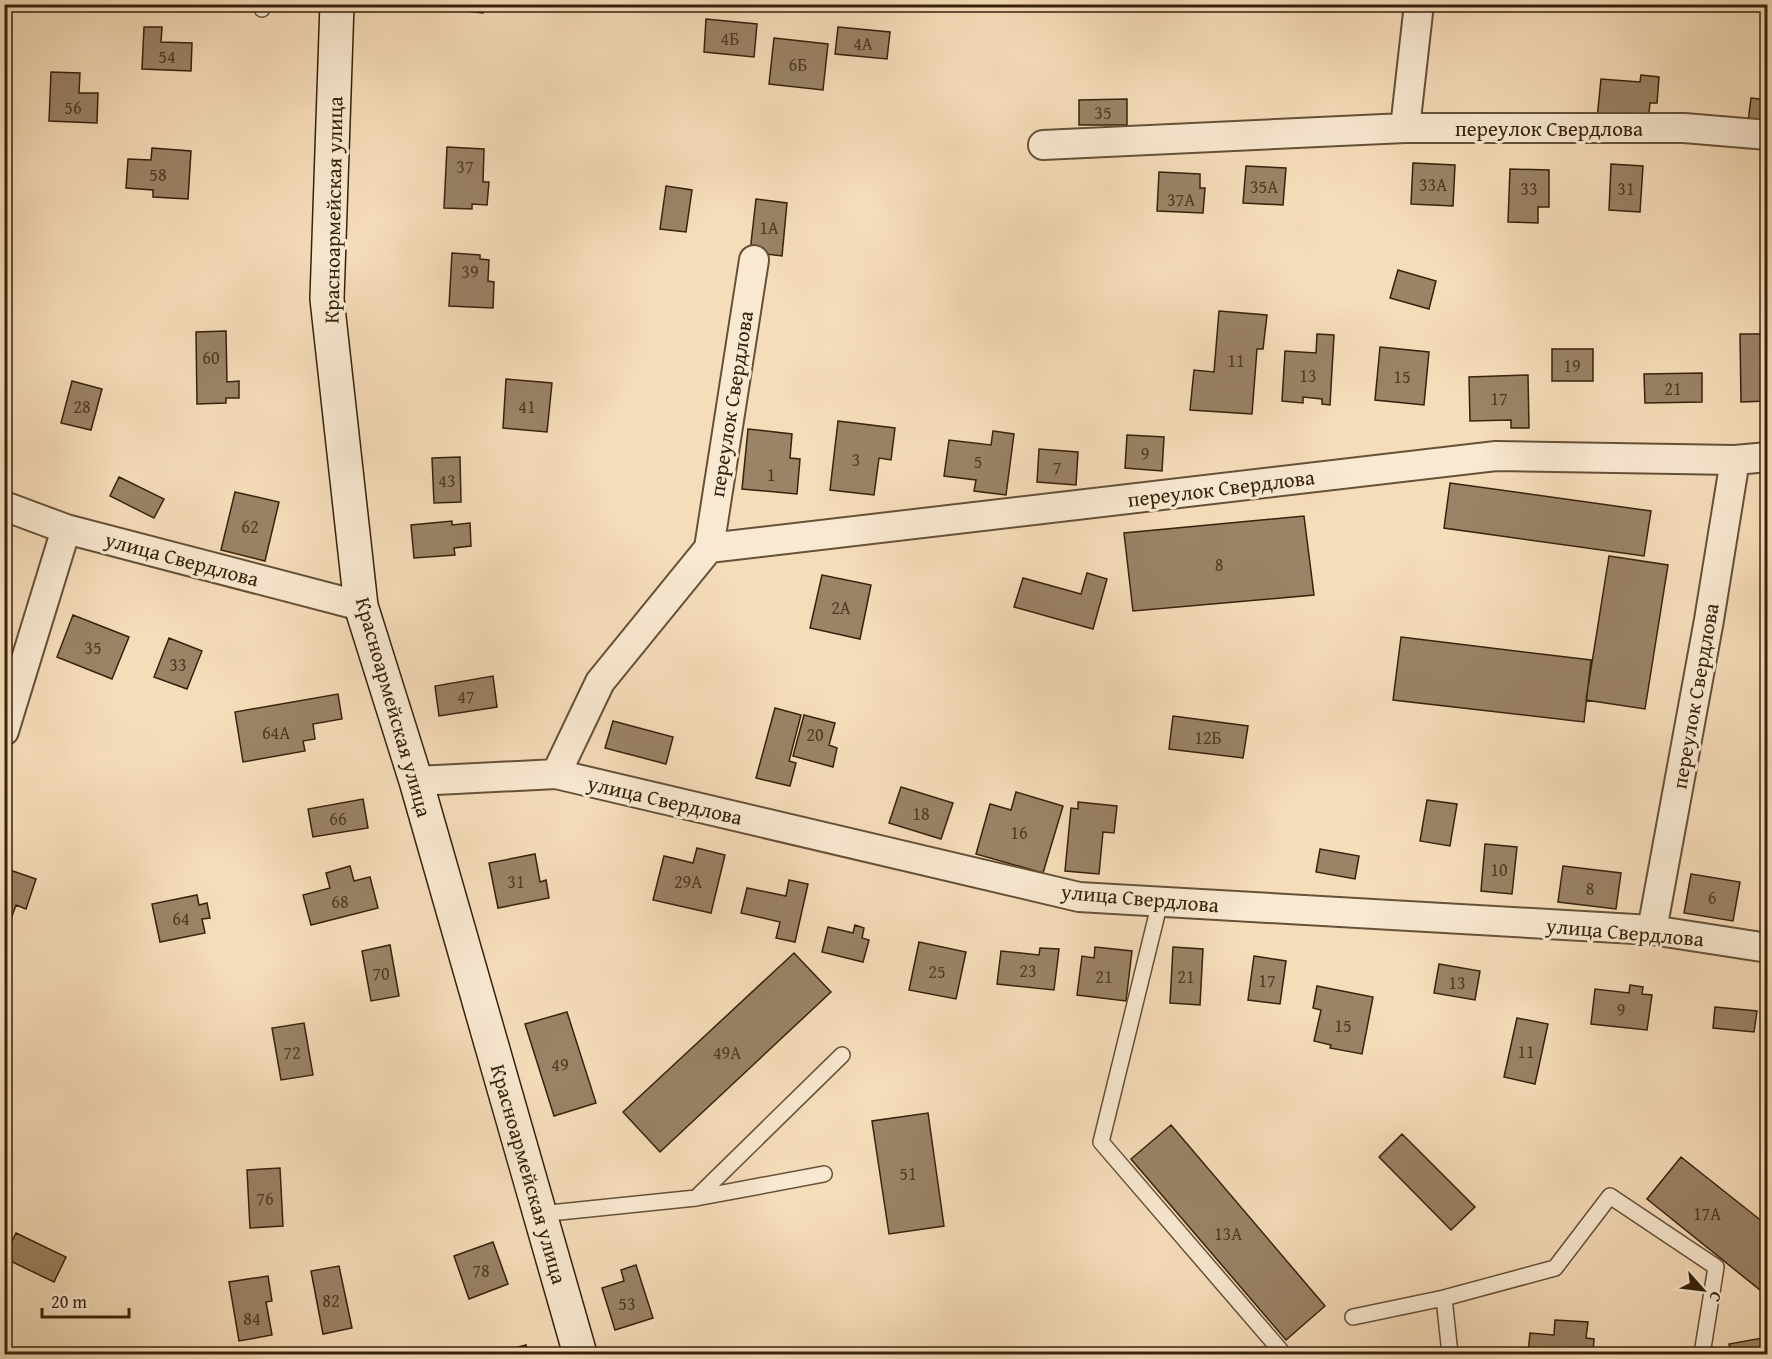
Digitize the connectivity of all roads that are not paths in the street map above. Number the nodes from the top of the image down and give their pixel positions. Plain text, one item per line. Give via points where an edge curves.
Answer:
1 (337, 4) edge
2 (1419, 4) edge
3 (1405, 128) junction
4 (1767, 135) edge
5 (1043, 145) dead end
6 (754, 260) dead end
7 (1767, 457) edge
8 (1735, 460) junction
9 (4, 506) edge
10 (66, 529) junction
11 (709, 548) junction
12 (361, 606) junction
13 (4, 730) edge
14 (556, 774) junction
15 (416, 781) junction
16 (1160, 902) junction
17 (1652, 930) junction
18 (1767, 948) edge
19 (842, 1055) dead end
20 (824, 1174) dead end
21 (696, 1198) junction
22 (540, 1214) junction
23 (1444, 1298) junction
24 (1353, 1317) dead end
25 (1281, 1351) dead end
26 (580, 1354) edge
27 (1450, 1354) edge
28 (1702, 1354) edge

1 - 12 main road, Красноармейская улица via 327,299
2 - 3 street
3 - 4 street, переулок Свердлова via 1684,128
3 - 5 street, переулок Свердлова
6 - 11 street, переулок Свердлова
7 - 8 street, переулок Свердлова
8 - 11 street, переулок Свердлова via 1496,456
8 - 17 street, переулок Свердлова
9 - 10 street, улица Свердлова
10 - 12 street, улица Свердлова
10 - 13 street
11 - 14 street via 600,682
12 - 15 main road, Красноармейская улица
14 - 15 street, улица Свердлова
14 - 16 street, улица Свердлова via 1079,897
15 - 22 main road, Красноармейская улица
16 - 17 street, улица Свердлова
16 - 25 lane via 1101,1142
17 - 18 street, улица Свердлова
19 - 21 lane
20 - 21 lane
21 - 22 lane
22 - 26 main road, Красноармейская улица
23 - 24 lane
23 - 27 lane
23 - 28 lane via 1555,1268 1610,1196 1716,1267

